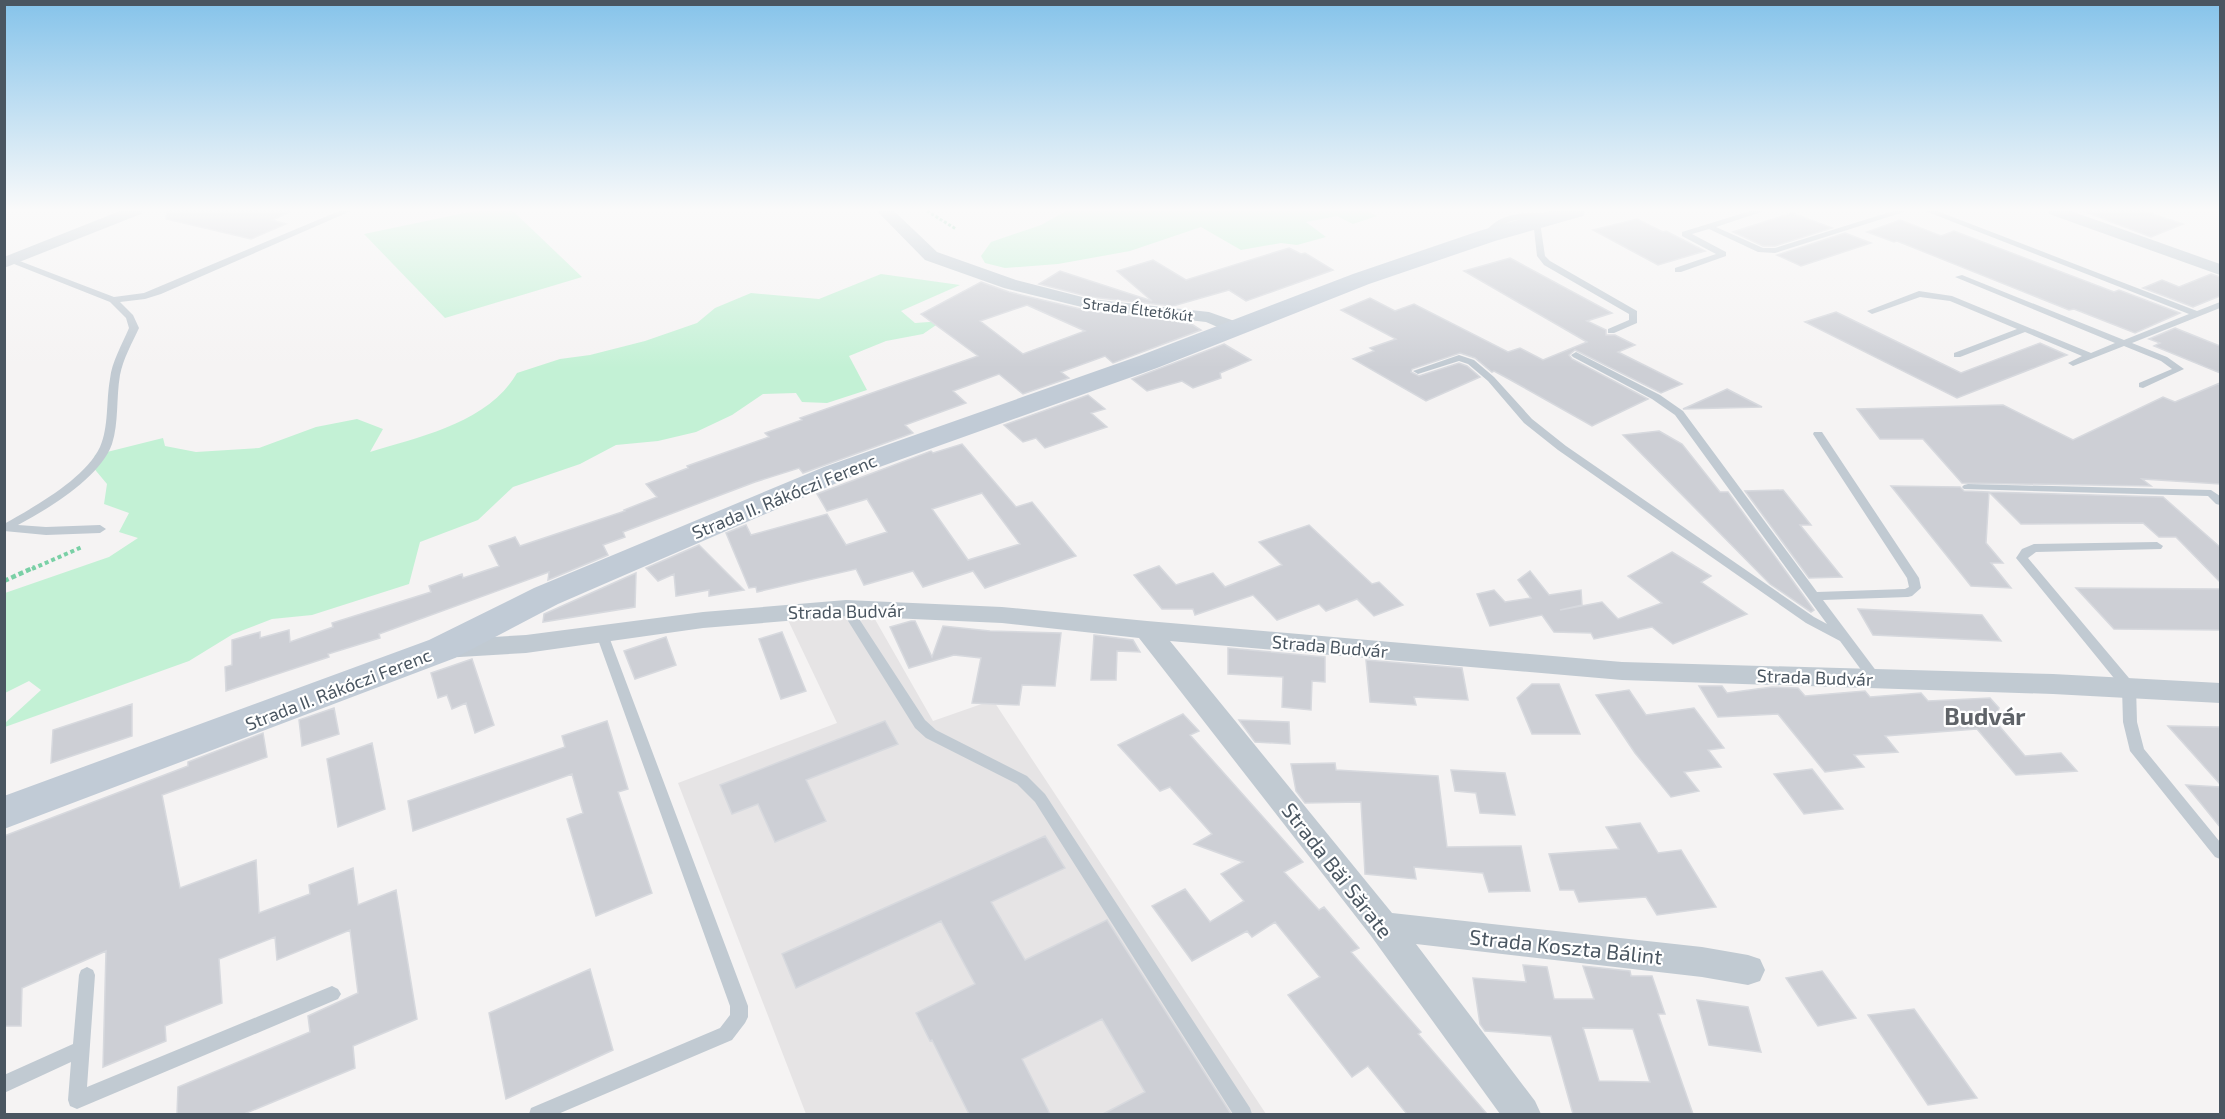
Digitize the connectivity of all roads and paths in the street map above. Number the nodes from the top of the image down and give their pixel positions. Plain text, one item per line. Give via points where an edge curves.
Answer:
1 (16, 263) edge
2 (226, 263) edge
3 (951, 263) edge
4 (1407, 263) edge
5 (1547, 263) edge
6 (1697, 263) edge
7 (2064, 263) edge
8 (2201, 263) edge
9 (1678, 270) dead end
10 (2220, 270) edge
11 (1959, 278) dead end
12 (114, 300) junction
13 (2220, 305) edge
14 (1872, 311) dead end
15 (2197, 314) junction
16 (1236, 328) junction
17 (2025, 329) junction
18 (1611, 331) dead end
19 (2124, 343) junction
20 (1576, 355) dead end
21 (1957, 355) dead end
22 (2091, 356) junction
23 (2073, 363) dead end
24 (1418, 371) dead end
25 (2143, 385) dead end
26 (1818, 434) dead end
27 (1968, 487) dead end
28 (2216, 492) edge
29 (2220, 502) edge
30 (100, 529) joint
31 (2157, 546) dead end
32 (4, 581) edge
33 (1816, 596) junction
34 (846, 609) junction
35 (1147, 630) junction
36 (602, 634) junction
37 (1846, 639) junction
38 (442, 649) junction
39 (1875, 679) junction
40 (2129, 687) junction
41 (2220, 693) edge
42 (4, 813) edge
43 (2220, 853) edge
44 (1383, 926) junction
45 (1748, 970) dead end
46 (87, 975) dead end
47 (332, 994) dead end
48 (81, 1049) junction
49 (4, 1084) edge
50 (538, 1114) edge
51 (1243, 1114) edge
52 (1522, 1114) edge

1 - 12 lane
2 - 12 lane via 158,292
3 - 16 street, Strada Éltetőkút via 1040,293 1090,304 1209,317
4 - 16 main road, Strada II. Rákóczi Ferenc
5 - 18 lane via 1634,313 1634,321
6 - 9 lane
7 - 15 lane
8 - 10 street
11 - 19 lane
12 - 30 lane via 130,317 134,328 114,383 115,399 105,447 85,473 42,507 5,528
13 - 15 lane
14 - 17 lane via 1926,294 1952,299
15 - 19 lane
16 - 38 main road, Strada II. Rákóczi Ferenc via 835,473 546,596
17 - 21 lane
17 - 22 lane
19 - 22 lane
19 - 25 lane via 2179,369
20 - 33 lane via 1679,413
22 - 23 lane
24 - 37 lane via 1459,358 1471,362 1528,421 1562,448 1809,620
26 - 33 lane via 1913,578 1915,588 1908,593
27 - 28 lane
28 - 29 lane
30 - 32 path via 105,530 82,546
31 - 40 lane via 2034,548 2022,558
33 - 37 lane
34 - 35 street, Strada Budvár via 1002,615
34 - 36 street, Strada Budvár via 703,620
34 - 51 lane via 920,724 931,734 1022,780 1040,798
35 - 39 street, Strada Budvár via 1622,671
35 - 44 street, Strada Băi Sărate
36 - 38 street, Strada Budvár
36 - 50 lane via 739,1006 739,1017 726,1034
37 - 39 lane
38 - 42 main road, Strada II. Rákóczi Ferenc
39 - 40 street, Strada Budvár
40 - 41 street, Strada Budvár
40 - 43 lane via 2130,722 2137,751
44 - 45 street, Strada Koszta Bálint
44 - 52 street, Strada Băi Sărate
46 - 48 lane
47 - 48 lane via 77,1100
48 - 49 lane

